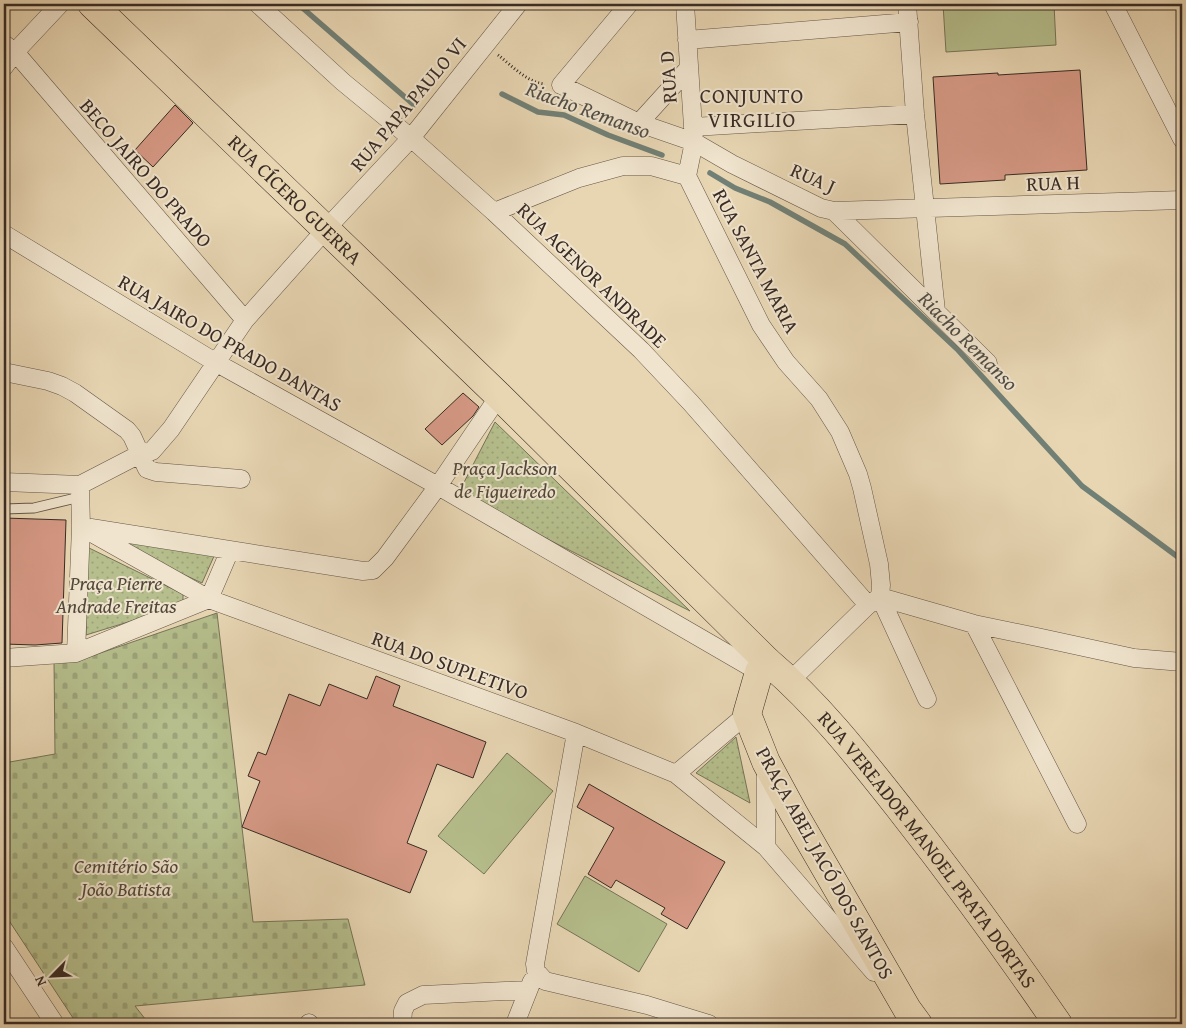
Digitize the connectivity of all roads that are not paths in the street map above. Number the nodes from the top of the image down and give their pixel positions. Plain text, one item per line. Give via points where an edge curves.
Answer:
1 (60, 4) edge
2 (92, 4) edge
3 (258, 4) edge
4 (518, 4) edge
5 (629, 4) edge
6 (685, 4) edge
7 (907, 4) edge
8 (1112, 4) edge
9 (909, 22) junction
10 (687, 40) junction
11 (9, 48) edge
12 (4, 67) edge
13 (688, 69) junction
14 (915, 114) junction
15 (639, 123) junction
16 (694, 135) junction
17 (411, 138) junction
18 (1182, 139) edge
19 (687, 176) junction
20 (1182, 200) edge
21 (925, 208) junction
22 (834, 211) junction
23 (494, 212) junction
24 (326, 229) junction
25 (4, 234) edge
26 (936, 312) junction
27 (245, 320) junction
28 (215, 362) junction
29 (988, 363) dead end
30 (4, 372) edge
31 (499, 396) junction
32 (140, 454) junction
33 (241, 480) dead end
34 (4, 482) edge
35 (438, 486) junction
36 (80, 491) junction
37 (4, 509) edge
38 (81, 527) junction
39 (230, 550) junction
40 (209, 600) junction
41 (874, 601) junction
42 (974, 624) junction
43 (76, 653) junction
44 (4, 658) edge
45 (1182, 662) edge
46 (763, 666) junction
47 (790, 681) junction
48 (927, 699) dead end
49 (747, 714) junction
50 (576, 733) junction
51 (766, 762) junction
52 (676, 774) junction
53 (1077, 824) dead end
54 (766, 847) junction
55 (4, 948) edge
56 (536, 971) junction
57 (528, 990) junction
58 (912, 1017) edge
59 (55, 1024) edge
60 (402, 1024) edge
61 (515, 1024) edge
62 (709, 1024) edge
63 (1058, 1024) edge

1 - 11 street
2 - 24 main road, RUA CÍCERO GUERRA
3 - 17 street, RUA AGENOR ANDRADE via 342,82
4 - 17 street, RUA PAPA PAULO VI
5 - 15 street via 561,86
6 - 10 street, RUA D
7 - 9 street
8 - 18 street
9 - 10 street
9 - 14 street
10 - 13 street, RUA D
11 - 12 street
11 - 27 street, BECO JAIRO DO PRADO
13 - 15 street
13 - 16 street, RUA D
14 - 16 street
14 - 21 street
15 - 16 street
16 - 19 street, RUA D
16 - 22 street, RUA J via 732,164 821,208
17 - 23 street, RUA AGENOR ANDRADE
17 - 24 street, RUA PAPA PAULO VI
19 - 23 street via 651,166 623,166 579,178
19 - 41 street, RUA SANTA MARIA via 761,325 786,362 819,399 840,432 858,474 879,564 881,585
20 - 21 street, RUA H
21 - 22 street, RUA J
21 - 26 street
22 - 26 street
23 - 41 street, RUA AGENOR ANDRADE via 642,350 736,456
24 - 27 street, RUA PAPA PAULO VI
24 - 31 main road, RUA CÍCERO GUERRA
25 - 28 street, RUA JAIRO DO PRADO DANTAS
26 - 29 street
27 - 28 street, RUA PAPA PAULO VI
28 - 32 street, RUA PAPA PAULO VI via 171,429 152,451
28 - 35 street, RUA JAIRO DO PRADO DANTAS
30 - 32 street via 48,381 75,393 127,430
31 - 35 street
31 - 46 main road
32 - 33 street via 143,465 156,472
32 - 36 street, RUA PAPA PAULO VI
34 - 36 street
35 - 39 street via 374,570 363,571
35 - 46 street
36 - 37 lane via 34,508
36 - 38 street
38 - 39 street
38 - 40 street
38 - 43 street
39 - 40 street
40 - 43 street
40 - 50 street, RUA DO SUPLETIVO
41 - 42 street
41 - 47 street
41 - 48 street
42 - 45 street via 1134,658
42 - 53 street
43 - 44 street
46 - 47 main road, RUA VEREADOR MANOEL PRATA DORTAS
46 - 49 main road
47 - 63 main road, RUA VEREADOR MANOEL PRATA DORTAS via 867,767 936,855
49 - 51 main road, PRAÇA ABEL JACÓ DOS SANTOS
49 - 52 street
50 - 52 street, RUA DO SUPLETIVO
50 - 56 street
51 - 54 street
51 - 58 main road, PRAÇA ABEL JACÓ DOS SANTOS
52 - 54 street, PRAÇA ABEL JACÓ DOS SANTOS
54 - 58 street, PRAÇA ABEL JACÓ DOS SANTOS
55 - 59 street
56 - 57 street
56 - 62 street via 546,981 647,1005
57 - 60 street via 423,994 407,1003
57 - 61 street

